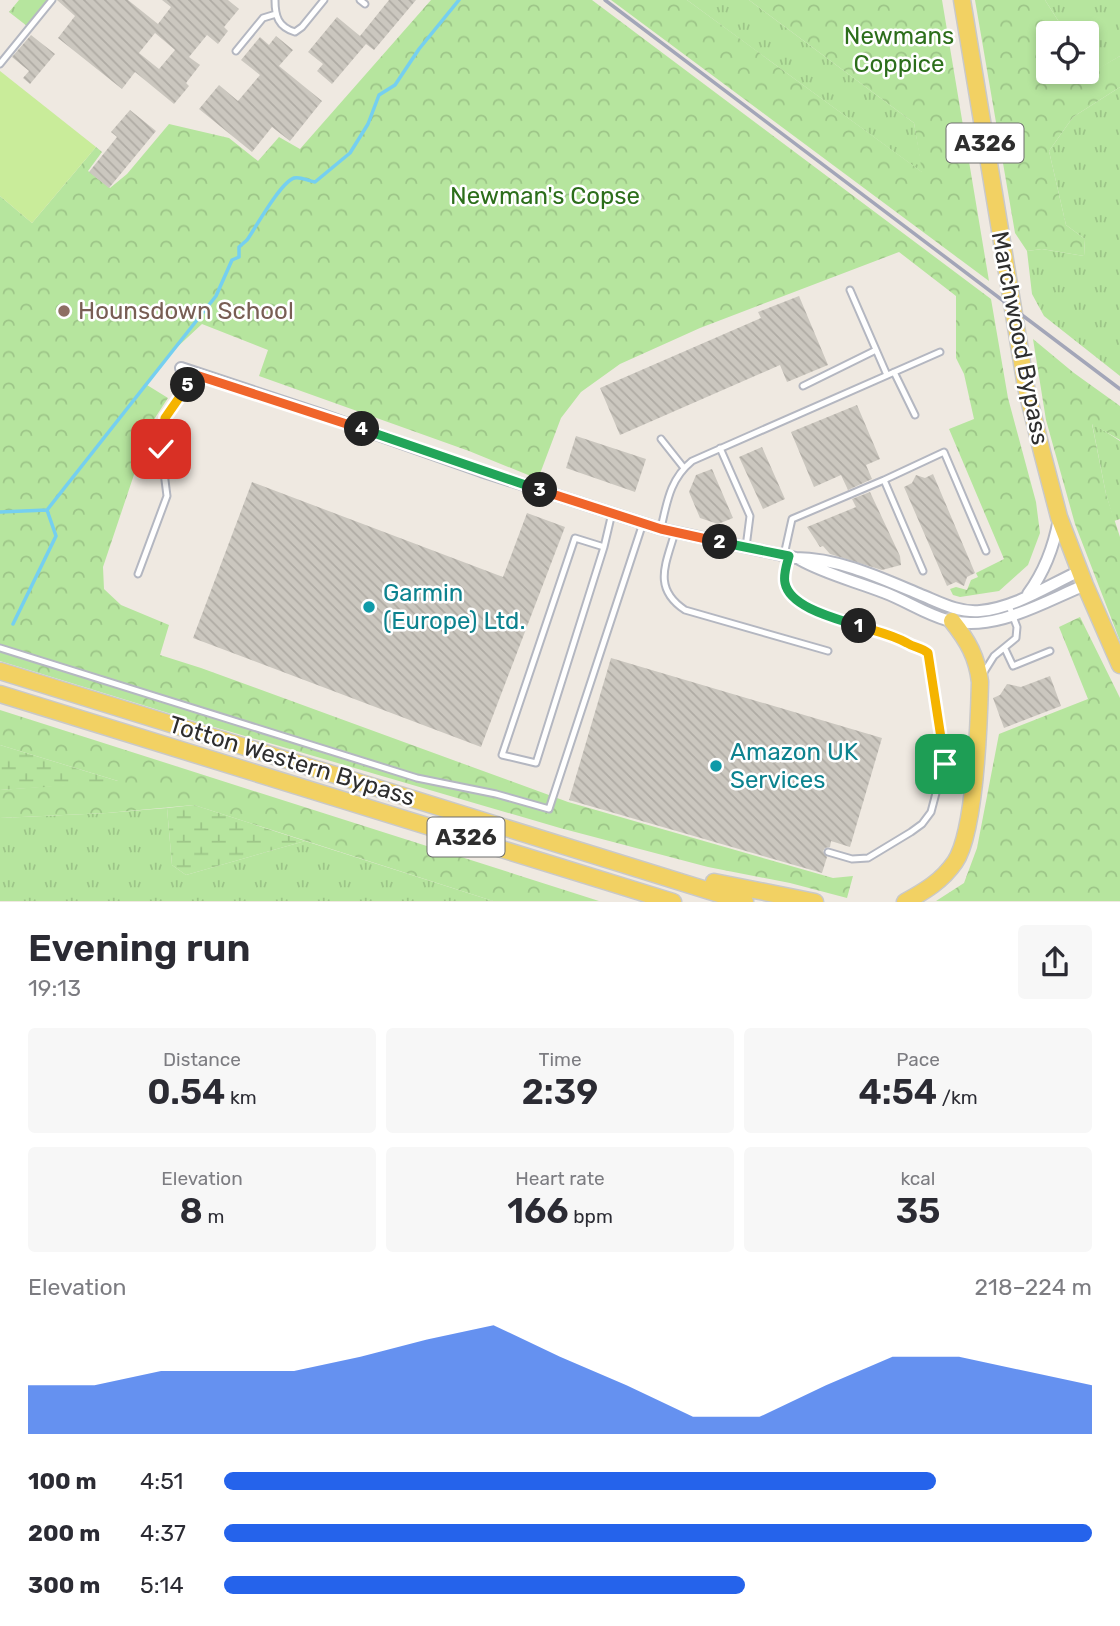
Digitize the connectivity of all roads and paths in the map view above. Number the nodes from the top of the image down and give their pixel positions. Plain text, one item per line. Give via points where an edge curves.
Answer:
1 (52, 0) edge
2 (275, 0) edge
3 (324, 0) edge
4 (962, 0) edge
5 (275, 14) junction
6 (236, 51) dead end
7 (0, 64) edge
8 (850, 290) dead end
9 (876, 350) junction
10 (940, 352) dead end
11 (181, 368) dead end
12 (894, 372) junction
13 (196, 375) junction
14 (887, 375) junction
15 (803, 386) dead end
16 (915, 415) dead end
17 (661, 439) dead end
18 (720, 448) junction
19 (684, 468) junction
20 (884, 481) junction
21 (612, 513) junction
22 (1059, 517) junction
23 (643, 523) junction
24 (661, 529) junction
25 (675, 532) junction
26 (604, 547) junction
27 (746, 547) junction
28 (986, 551) dead end
29 (790, 556) junction
30 (923, 571) dead end
31 (138, 574) dead end
32 (1083, 578) junction
33 (1027, 596) junction
34 (1010, 609) junction
35 (952, 621) junction
36 (0, 648) edge
37 (1005, 649) junction
38 (828, 651) dead end
39 (1050, 651) dead end
40 (1120, 665) edge
41 (0, 671) edge
42 (980, 682) junction
43 (0, 694) edge
44 (828, 852) dead end
45 (639, 868) junction
46 (673, 901) edge
47 (745, 901) edge
48 (815, 901) edge
49 (905, 901) edge

1 - 7 lane
2 - 5 lane
3 - 5 lane via 295,32
4 - 22 main road, Marchwood Bypass / A326 via 1026,387
5 - 6 lane via 263,18
8 - 9 lane
9 - 14 lane
9 - 15 lane
10 - 12 lane
11 - 13 street
12 - 14 lane
12 - 16 lane
13 - 21 street
13 - 31 lane via 165,418 161,449 167,496
14 - 18 lane
17 - 19 lane
18 - 19 lane
18 - 27 lane via 750,516
19 - 24 lane via 669,493
20 - 28 lane via 944,452
20 - 29 lane via 792,519
20 - 30 lane
21 - 23 street
21 - 26 lane
22 - 32 main road, Marchwood Bypass / A326
22 - 33 street via 1050,555
23 - 24 street
23 - 36 lane via 549,809 407,775
24 - 25 street
25 - 27 street
25 - 38 lane via 664,576 666,592 677,605
26 - 26 lane via 575,538 502,755 536,763
27 - 29 street
29 - 34 street via 817,558 857,570 951,608
29 - 35 street
29 - 44 lane via 785,585 809,608 925,650 945,759 931,812 911,832 868,858
32 - 33 street
32 - 34 street
32 - 40 main road, Marchwood Bypass / A326
33 - 34 street
34 - 35 street via 981,623
34 - 37 lane via 1017,634
35 - 42 main road via 970,645
37 - 39 lane via 1013,666
37 - 42 lane via 989,662
41 - 45 main road, Totton Western Bypass / A326
42 - 49 main road via 968,828 956,860 932,887
43 - 46 main road, Totton Western Bypass / A326
45 - 47 main road, Totton Western Bypass / A326
45 - 48 main road

